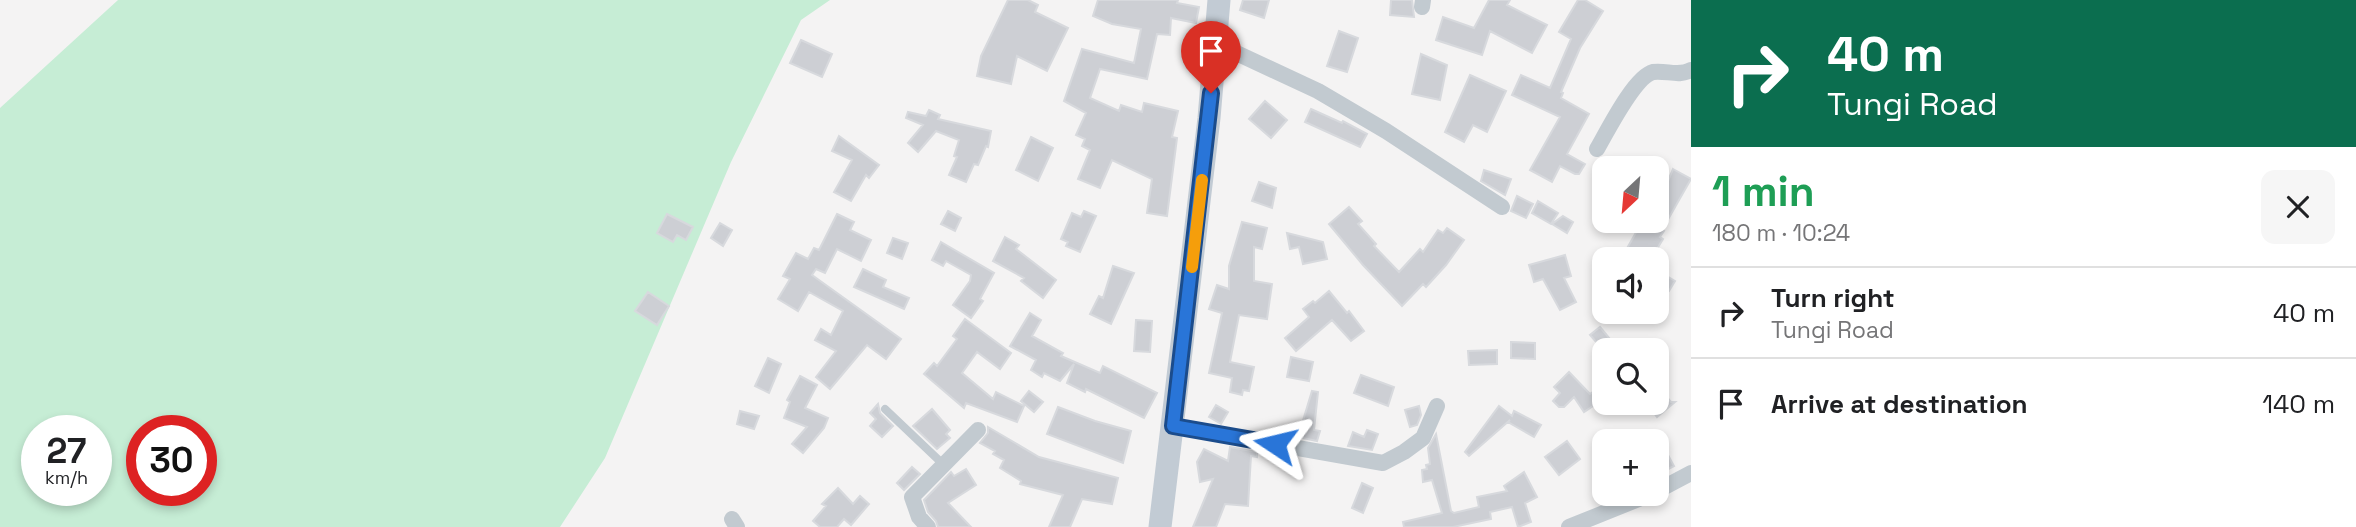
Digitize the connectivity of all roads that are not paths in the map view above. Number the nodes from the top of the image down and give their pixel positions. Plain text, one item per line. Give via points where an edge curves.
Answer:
1 (1219, 0) edge
2 (1215, 43) junction
3 (1691, 70) edge
4 (1597, 149) dead end
5 (1502, 206) dead end
6 (1437, 406) dead end
7 (885, 408) dead end
8 (1173, 426) junction
9 (978, 430) dead end
10 (945, 466) junction
11 (1691, 473) edge
12 (1669, 485) edge
13 (1621, 506) edge
14 (928, 527) edge
15 (1160, 527) edge
16 (1569, 527) edge

1 - 2 main road
2 - 5 street via 1318,91
2 - 8 main road
3 - 4 street via 1685,74 1648,73 1634,87
6 - 8 street via 1423,438 1382,463
7 - 10 lane
8 - 15 main road
9 - 10 street
10 - 14 street via 912,497
11 - 12 street
13 - 16 street

